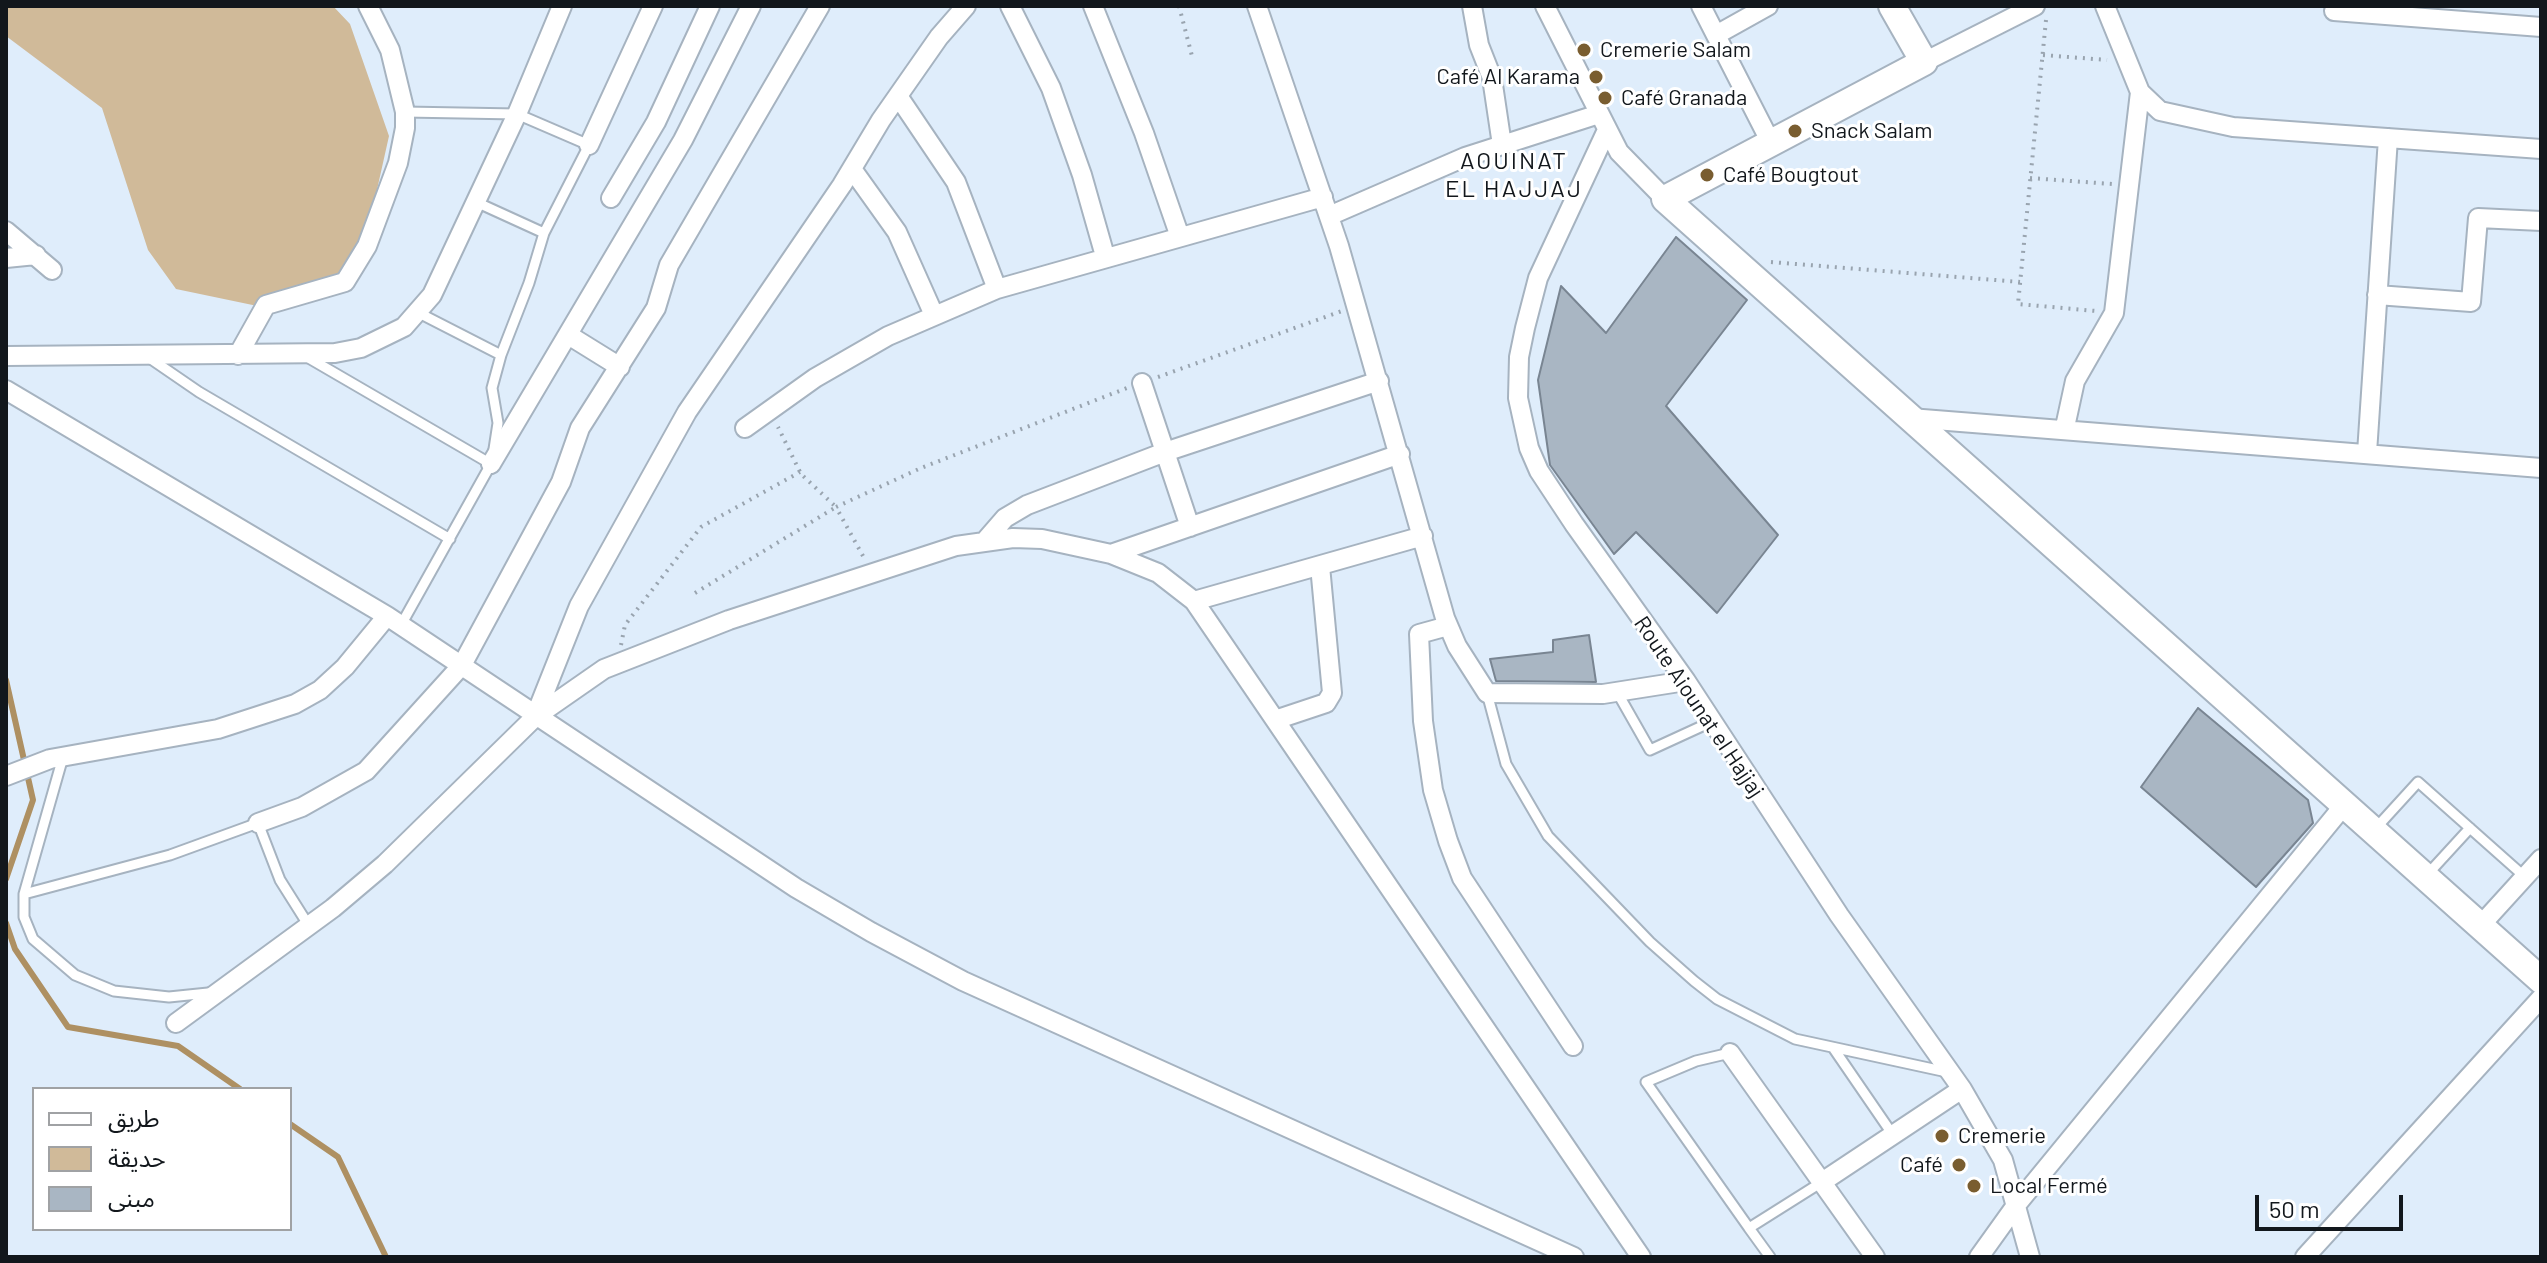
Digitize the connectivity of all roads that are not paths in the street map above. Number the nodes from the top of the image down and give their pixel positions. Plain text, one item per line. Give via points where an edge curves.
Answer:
1 (368, 6) edge
2 (562, 6) edge
3 (653, 6) edge
4 (710, 6) edge
5 (751, 6) edge
6 (820, 6) edge
7 (966, 6) edge
8 (1010, 6) edge
9 (1093, 6) edge
10 (1257, 6) edge
11 (1472, 6) edge
12 (1545, 6) edge
13 (1701, 6) edge
14 (1768, 6) edge
15 (1892, 6) edge
16 (2035, 6) edge
17 (2105, 6) edge
18 (2334, 11) dead end
19 (2541, 27) edge
20 (1716, 35) junction
21 (1924, 62) junction
22 (2140, 92) junction
23 (898, 96) junction
24 (405, 112) junction
25 (517, 114) junction
26 (1603, 122) junction
27 (2388, 138) junction
28 (1771, 143) junction
29 (589, 145) junction
30 (1502, 145) junction
31 (2541, 149) edge
32 (852, 169) junction
33 (1323, 197) junction
34 (611, 198) dead end
35 (1665, 199) junction
36 (476, 202) junction
37 (1329, 216) junction
38 (2541, 221) edge
39 (6, 231) edge
40 (544, 233) junction
41 (1180, 237) junction
42 (36, 255) junction
43 (1105, 256) junction
44 (6, 258) edge
45 (52, 270) dead end
46 (997, 289) junction
47 (2377, 295) junction
48 (419, 313) junction
49 (934, 315) junction
50 (570, 336) junction
51 (145, 354) junction
52 (301, 354) junction
53 (238, 355) junction
54 (501, 355) junction
55 (6, 356) edge
56 (620, 367) junction
57 (1379, 381) junction
58 (1142, 383) road end
59 (6, 390) edge
60 (1910, 418) junction
61 (2065, 427) junction
62 (745, 428) dead end
63 (1165, 452) junction
64 (2367, 453) junction
65 (1400, 454) junction
66 (491, 464) junction
67 (2541, 468) edge
68 (1190, 527) junction
69 (1423, 536) junction
70 (450, 539) junction
71 (985, 541) junction
72 (1111, 554) junction
73 (1320, 566) junction
74 (1194, 601) junction
75 (394, 620) junction
76 (1448, 626) junction
77 (462, 665) junction
78 (1686, 681) junction
79 (1617, 692) junction
80 (1487, 693) junction
81 (535, 717) junction
82 (1278, 719) junction
83 (1711, 722) junction
84 (57, 758) junction
85 (8, 776) edge
86 (2345, 804) junction
87 (258, 823) junction
88 (2470, 828) junction
89 (2374, 831) junction
90 (2541, 859) edge
91 (2425, 877) junction
92 (2525, 877) junction
93 (24, 894) junction
94 (309, 926) junction
95 (2480, 926) junction
96 (2541, 980) edge
97 (223, 989) junction
98 (2541, 998) edge
99 (176, 1023) dead end
100 (1573, 1046) dead end
101 (1834, 1049) junction
102 (1730, 1053) joint
103 (1950, 1073) junction
104 (1962, 1089) junction
105 (1893, 1135) junction
106 (1822, 1182) junction
107 (2017, 1204) junction
108 (1749, 1228) junction
109 (1574, 1257) edge
110 (1641, 1257) edge
111 (1770, 1257) edge
112 (1875, 1257) edge
113 (1979, 1257) edge
114 (2030, 1257) edge
115 (2305, 1257) edge

1 - 24 street via 390,50
2 - 25 street
3 - 29 street
4 - 34 street via 656,122
5 - 50 street via 683,140
6 - 56 street via 669,265 656,308
7 - 23 street
8 - 43 street via 1051,88
9 - 41 street
10 - 33 street
11 - 30 street via 1492,78
12 - 26 street
13 - 20 street
14 - 20 street
15 - 21 street
16 - 21 street
17 - 22 street
18 - 19 street
20 - 28 street
21 - 28 street
22 - 27 street via 2160,111 2190,120
22 - 61 street via 2114,313 2075,381
23 - 32 street
23 - 46 street via 956,182
24 - 25 lane
24 - 53 street via 398,163 360,262 334,288 266,305
25 - 29 lane
25 - 36 street
26 - 30 street
26 - 35 street via 1636,172
26 - 78 street, Route Aiounat el Hajjaj via 1538,278 1519,357 1521,422 1539,471
27 - 31 street
27 - 47 street
28 - 35 street
29 - 40 lane
30 - 37 street
32 - 49 street via 897,232
32 - 81 street via 687,412 579,606
33 - 37 street
33 - 41 street
35 - 60 street
36 - 40 lane
36 - 48 street
37 - 57 street
38 - 47 street via 2478,218 2471,302
39 - 42 street
40 - 54 lane
41 - 43 street
42 - 44 street
42 - 45 street
43 - 46 street
46 - 49 street
47 - 64 street
48 - 52 street via 404,327 361,348
48 - 54 lane
49 - 62 street via 842,361
50 - 56 street
50 - 66 street
51 - 53 street
51 - 55 street
51 - 70 lane via 159,368
52 - 53 street
52 - 66 lane
54 - 66 lane via 492,388 498,423
56 - 77 street via 580,428 561,482
57 - 63 street
57 - 65 street
58 - 63 street
59 - 75 street
60 - 61 street
60 - 86 street
61 - 64 street
63 - 68 street
63 - 71 street via 1020,508
64 - 67 street
65 - 68 street
65 - 69 street
66 - 70 lane
68 - 72 street
69 - 73 street
69 - 76 street
70 - 75 lane
71 - 72 street via 1042,539
71 - 81 street via 729,620 618,663 575,686
72 - 74 street via 1158,573
73 - 74 street
73 - 82 street via 1332,693 1326,703
74 - 82 street
75 - 77 street
75 - 84 street via 320,690 295,704 218,729
76 - 80 street
76 - 100 street via 1419,634 1423,721 1433,790 1448,841 1462,878
77 - 81 street
77 - 87 street via 366,771 302,807
78 - 79 street
78 - 83 street, Route Aiounat el Hajjaj
79 - 80 street
79 - 83 lane via 1650,750
80 - 101 lane via 1506,764 1548,836 1569,860 1650,942 1717,999 1795,1039
81 - 94 street via 385,864
81 - 109 street via 796,888 963,981
82 - 110 street
83 - 103 street, Route Aiounat el Hajjaj
84 - 85 street
84 - 93 lane
86 - 89 street
86 - 107 street
87 - 93 lane via 170,855
87 - 94 lane via 280,880
88 - 89 lane via 2418,782
88 - 91 lane
88 - 92 lane
89 - 91 street
90 - 92 street
91 - 95 street
92 - 95 street
93 - 97 lane via 24,917 33,939 54,961 91,983 137,996 200,995
94 - 97 street
95 - 96 street
97 - 99 street
98 - 115 street
101 - 103 lane
101 - 105 lane
102 - 106 street
102 - 108 lane via 1646,1082
103 - 104 street, Route Aiounat el Hajjaj
104 - 105 street
104 - 107 street, Route Aiounat el Hajjaj via 2003,1160
105 - 106 street
106 - 108 lane
106 - 112 street
107 - 113 street
107 - 114 street, Route Aiounat el Hajjaj
108 - 111 lane

